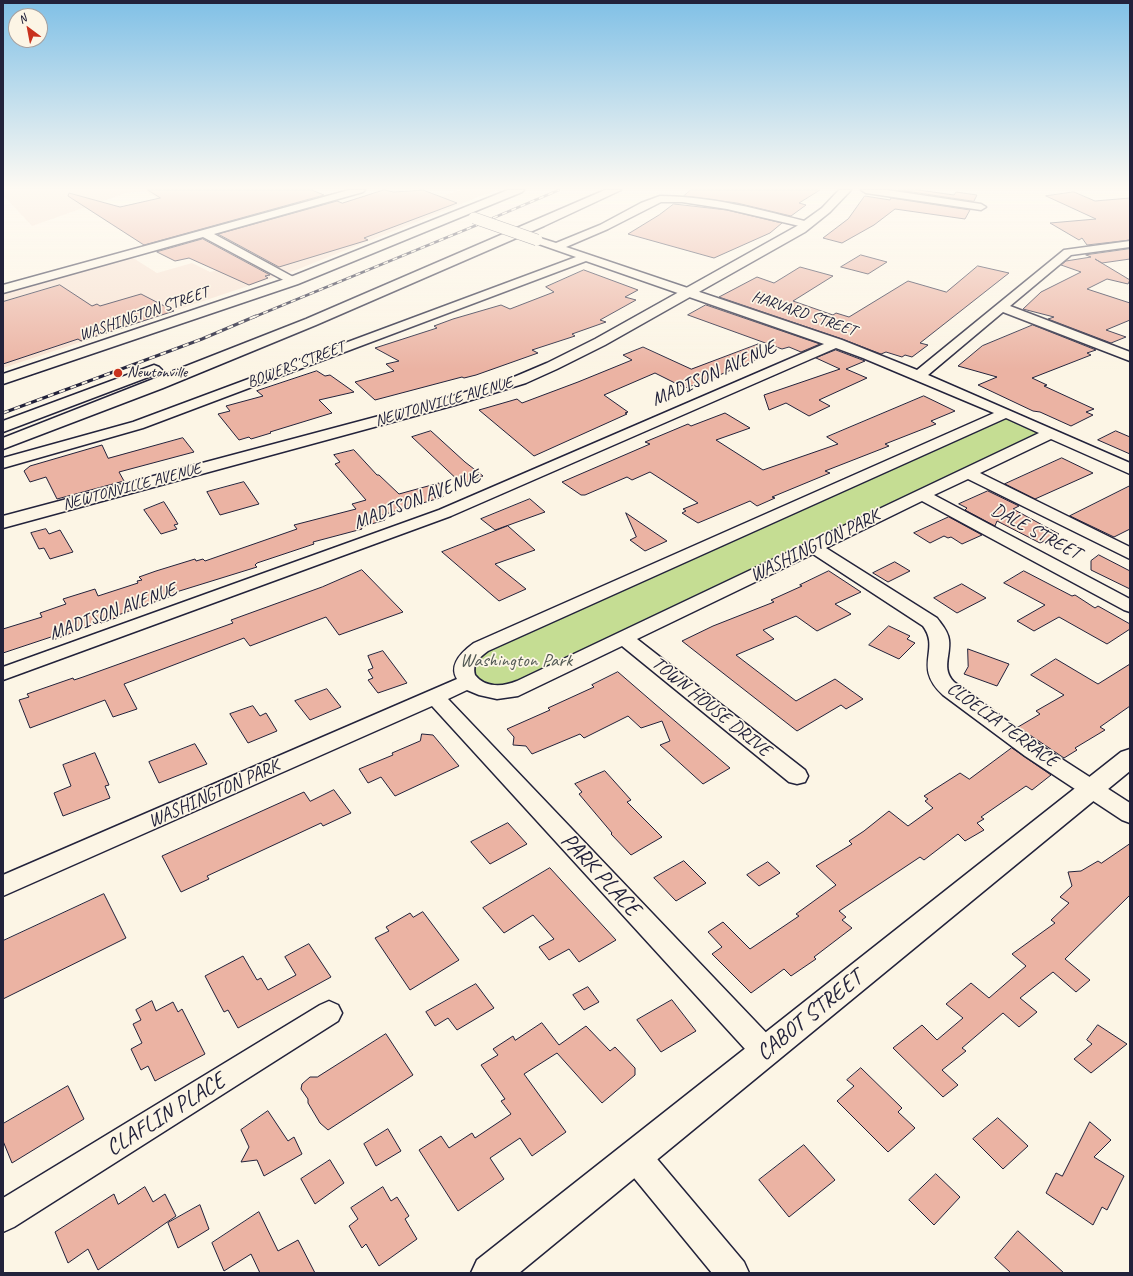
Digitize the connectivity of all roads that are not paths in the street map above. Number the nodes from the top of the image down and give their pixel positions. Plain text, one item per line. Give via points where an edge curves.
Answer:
1 (145, 250) edge
2 (234, 250) edge
3 (370, 250) edge
4 (450, 250) edge
5 (484, 250) edge
6 (566, 250) edge
7 (765, 250) edge
8 (1089, 250) edge
9 (586, 257) junction
10 (292, 281) junction
11 (3, 289) edge
12 (690, 293) junction
13 (1001, 307) junction
14 (260, 328) dead end
15 (837, 344) junction
16 (1130, 356) edge
17 (169, 364) dead end
18 (919, 375) junction
19 (3, 380) edge
20 (1006, 413) junction
21 (3, 427) edge
22 (1051, 433) junction
23 (3, 444) edge
24 (3, 463) edge
25 (1130, 469) edge
26 (968, 473) junction
27 (922, 495) junction
28 (4, 519) edge
29 (813, 547) junction
30 (1130, 554) edge
31 (1130, 606) edge
32 (624, 638) junction
33 (3, 674) edge
34 (469, 682) junction
35 (435, 697) junction
36 (1130, 758) edge
37 (796, 776) dead end
38 (1092, 789) junction
39 (1130, 814) edge
40 (3, 886) edge
41 (329, 1013) dead end
42 (766, 1052) junction
43 (636, 1157) junction
44 (3, 1216) edge
45 (490, 1273) edge
46 (733, 1273) edge

1 - 11 street
2 - 10 street
3 - 10 main road, WASHINGTON STREET
4 - 14 main road
5 - 23 main road via 319,320
6 - 9 street, HARVARD STREET
7 - 12 main road, NEWTONVILLE AVENUE
8 - 13 street via 1068,252
9 - 12 street, HARVARD STREET
9 - 24 street, BOWERS STREET via 138,425
10 - 19 main road, WASHINGTON STREET
12 - 15 street, HARVARD STREET
12 - 28 main road, NEWTONVILLE AVENUE via 552,366 490,390
13 - 16 street
13 - 18 street
15 - 18 street, HARVARD STREET
15 - 33 street, MADISON AVENUE via 432,518
17 - 21 main road
18 - 20 street, HARVARD STREET
20 - 22 street, HARVARD STREET
20 - 34 street via 481,647 471,653 465,661 463,670
22 - 25 street, HARVARD STREET
22 - 26 street, WASHINGTON PARK
26 - 27 street, WASHINGTON PARK
26 - 30 street
27 - 29 street, WASHINGTON PARK
27 - 31 street, DALE STREET
29 - 32 street, WASHINGTON PARK
29 - 38 street, CLOELIA TERRACE via 930,622 938,630 940,637 936,666 937,674 944,684 998,726
32 - 34 street, WASHINGTON PARK via 512,691 484,691
32 - 37 street, TOWN HOUSE DRIVE
34 - 35 street, WASHINGTON PARK
35 - 40 street, WASHINGTON PARK
35 - 42 street, PARK PLACE
36 - 38 main road, CABOT STREET
38 - 39 street, CLOELIA TERRACE
38 - 42 main road, CABOT STREET
41 - 44 street, CLAFLIN PLACE
42 - 43 main road, CABOT STREET
43 - 45 main road, CABOT STREET
43 - 46 street

